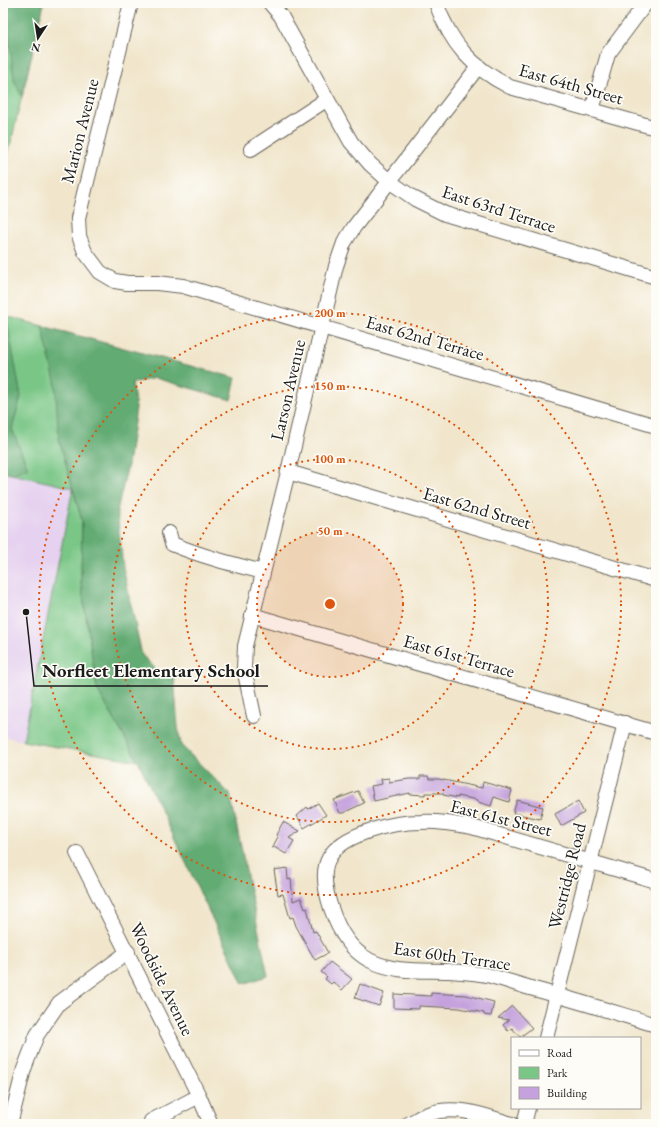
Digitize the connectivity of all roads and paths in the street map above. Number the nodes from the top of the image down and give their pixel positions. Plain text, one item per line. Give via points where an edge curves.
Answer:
1 (131, 3) edge
2 (270, 3) edge
3 (436, 3) edge
4 (645, 3) edge
5 (478, 67) junction
6 (326, 100) junction
7 (592, 110) junction
8 (656, 128) edge
9 (251, 150) dead end
10 (389, 181) junction
11 (95, 265) joint
12 (656, 277) edge
13 (322, 328) junction
14 (656, 426) edge
15 (288, 472) junction
16 (169, 533) dead end
17 (263, 572) junction
18 (656, 580) edge
19 (252, 615) junction
20 (254, 716) dead end
21 (625, 723) junction
22 (656, 732) edge
23 (78, 853) dead end
24 (590, 862) junction
25 (326, 868) joint
26 (656, 881) edge
27 (128, 952) junction
28 (556, 995) junction
29 (656, 1025) edge
30 (546, 1037) edge
31 (199, 1096) junction
32 (528, 1109) edge
33 (151, 1121) dead end
34 (10, 1124) edge
35 (211, 1124) edge
36 (408, 1124) edge
37 (512, 1124) edge
38 (524, 1124) edge

1 - 11 street, Marion Avenue via 78,218 79,236 85,252
2 - 6 street, East 63rd Terrace via 281,16
3 - 5 street, East 64th Street via 443,21 460,48
4 - 7 street via 608,54
5 - 7 street, East 64th Street via 510,87
5 - 10 street, Larson Avenue
6 - 9 street
6 - 10 street, East 63rd Terrace via 350,142
7 - 8 street, East 64th Street
10 - 12 street, East 63rd Terrace via 415,199 445,214
10 - 13 street, Larson Avenue via 344,243
11 - 13 street, East 62nd Terrace via 100,272 115,281 183,286
13 - 14 street, East 62nd Terrace
13 - 15 street, Larson Avenue
15 - 17 street, Larson Avenue
15 - 18 street, East 62nd Street
16 - 17 street via 172,544
17 - 19 street, Larson Avenue
19 - 20 street, Larson Avenue via 245,646 244,668
19 - 21 street, East 61st Terrace
21 - 22 street, East 61st Terrace
21 - 24 street, Westridge Road
23 - 27 street, Woodside Avenue
24 - 25 street, East 61st Street via 472,827 447,822 421,822 389,825 353,836 329,858
24 - 26 street, East 61st Street
24 - 28 street, Westridge Road
25 - 28 street, East 60th Terrace via 327,895 336,923 349,945 368,959 398,970 450,971 490,976
27 - 31 street, Woodside Avenue
27 - 34 street via 59,1003 37,1035 24,1069
28 - 29 street, East 60th Terrace
28 - 30 street, Westridge Road
31 - 33 street
31 - 35 street, Woodside Avenue
32 - 38 street
36 - 37 street via 428,1114 453,1110 468,1111

